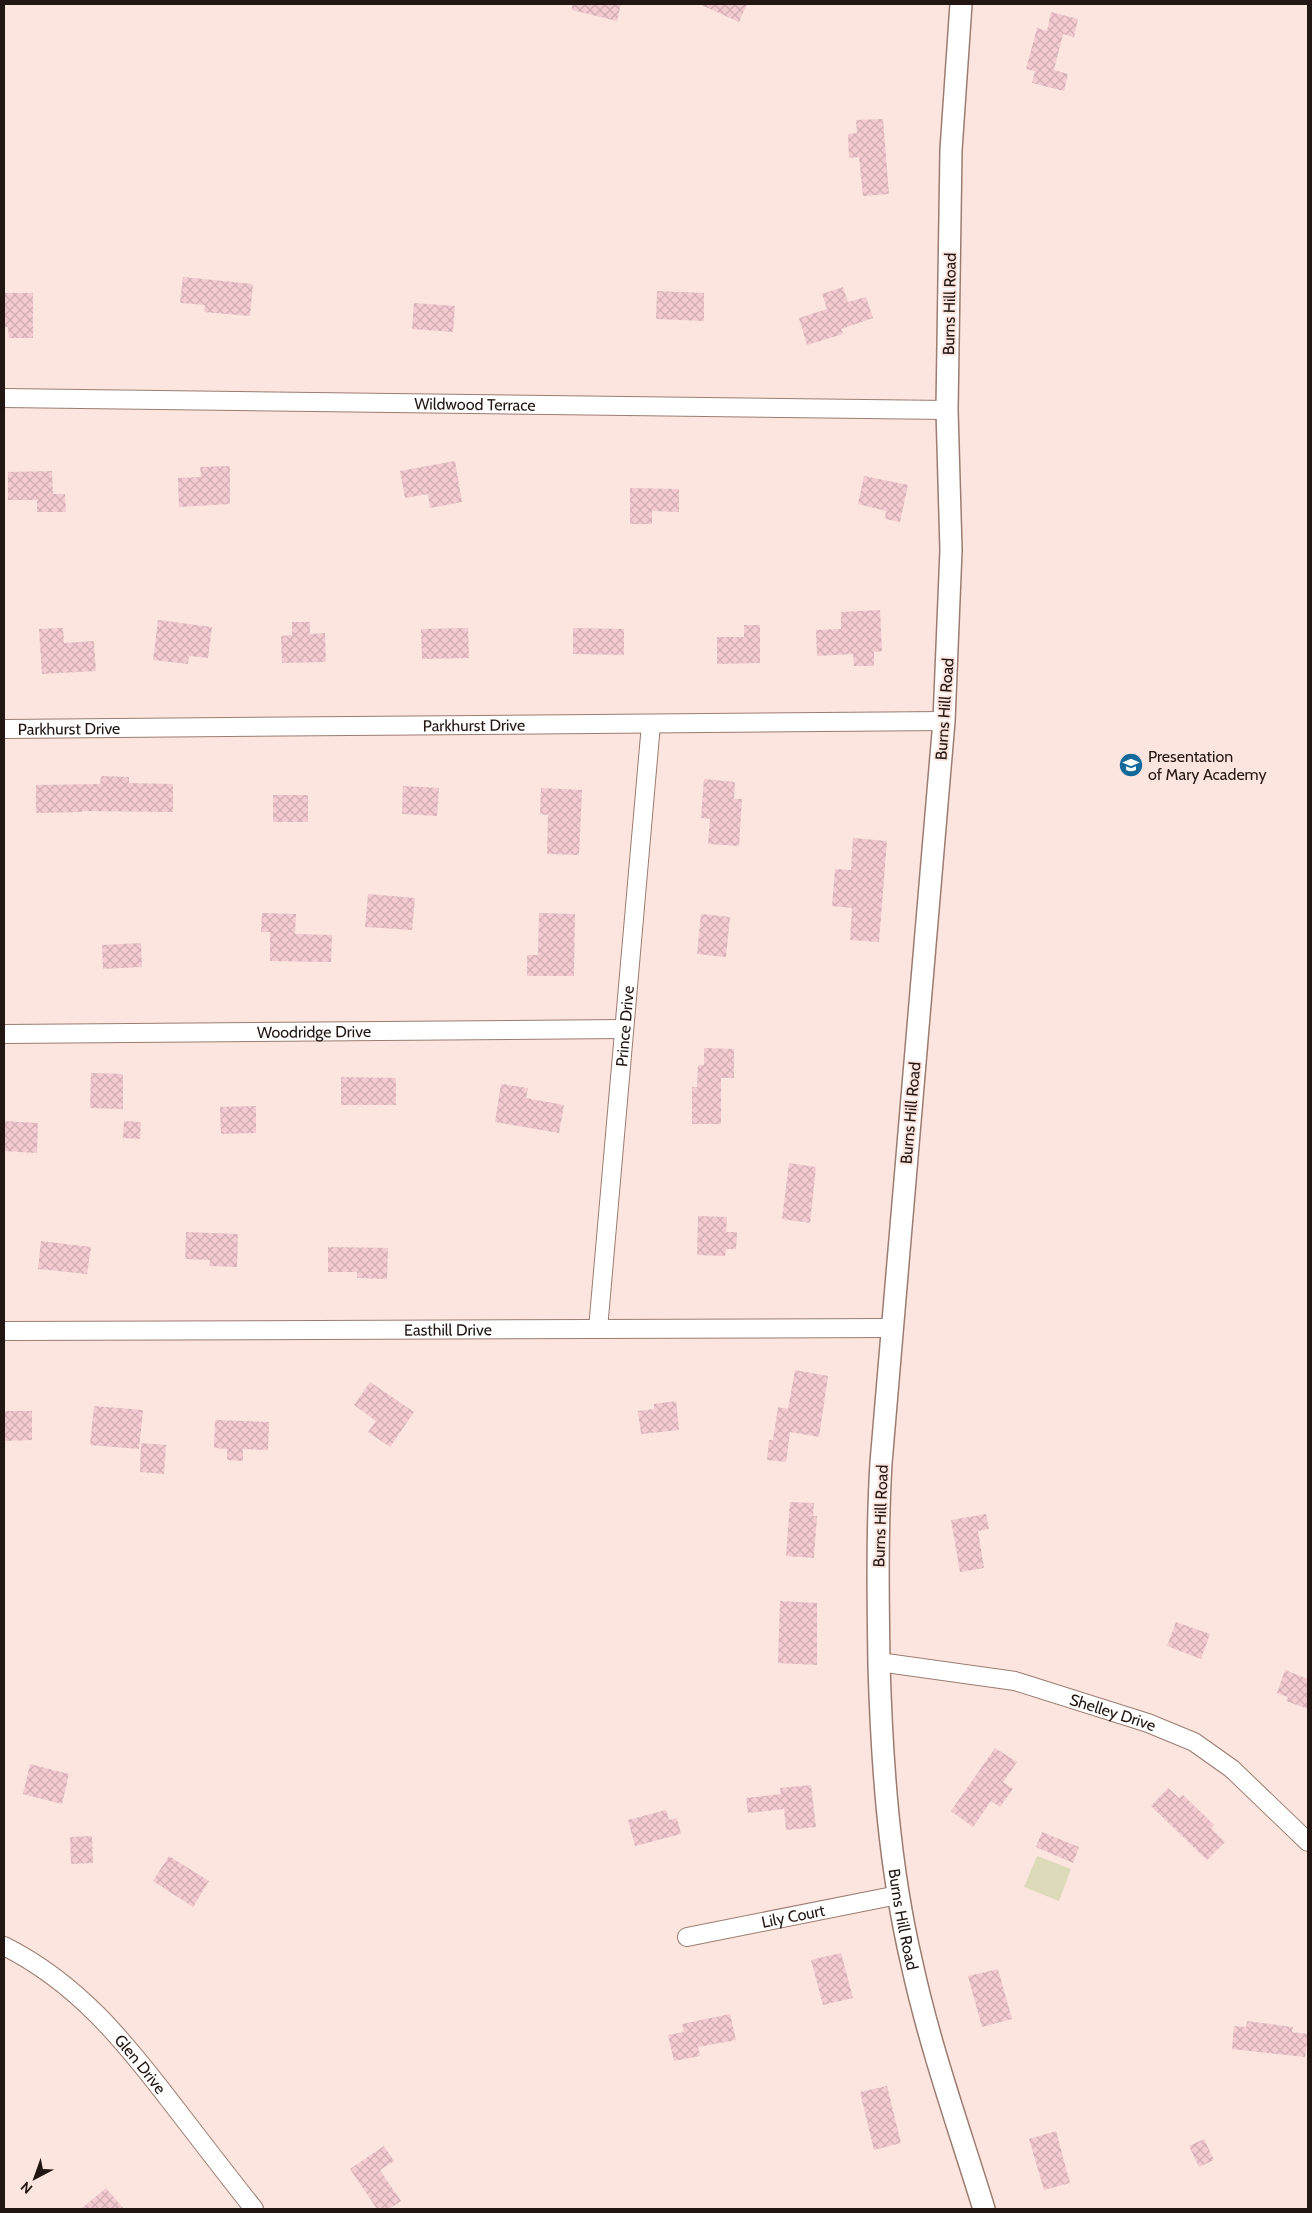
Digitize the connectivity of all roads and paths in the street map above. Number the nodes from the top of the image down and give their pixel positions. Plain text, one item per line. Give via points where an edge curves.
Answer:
1 (960, 4) edge
2 (4, 398) edge
3 (947, 410) junction
4 (944, 721) junction
5 (651, 724) junction
6 (4, 729) edge
7 (624, 1029) junction
8 (4, 1034) edge
9 (891, 1328) junction
10 (598, 1330) junction
11 (4, 1332) edge
12 (880, 1662) junction
13 (1308, 1842) edge
14 (898, 1895) junction
15 (687, 1936) dead end
16 (4, 1946) edge
17 (254, 2209) edge
18 (984, 2209) edge

1 - 3 street, Burns Hill Road via 951,150
2 - 3 street, Wildwood Terrace
3 - 4 street, Burns Hill Road via 951,550
4 - 5 street, Parkhurst Drive
4 - 9 street, Burns Hill Road
5 - 6 street, Parkhurst Drive
5 - 7 street, Prince Drive
7 - 8 street, Woodridge Drive
7 - 10 street, Prince Drive
9 - 10 street, Easthill Drive
9 - 12 street, Burns Hill Road via 878,1509
10 - 11 street, Easthill Drive
12 - 13 street, Shelley Drive via 1015,1681 1148,1723 1194,1742 1232,1769
12 - 14 street, Burns Hill Road via 882,1751
14 - 15 street, Lily Court
14 - 18 street, Burns Hill Road via 927,2029
16 - 17 street, Glen Drive via 63,1982 98,2014 130,2048

